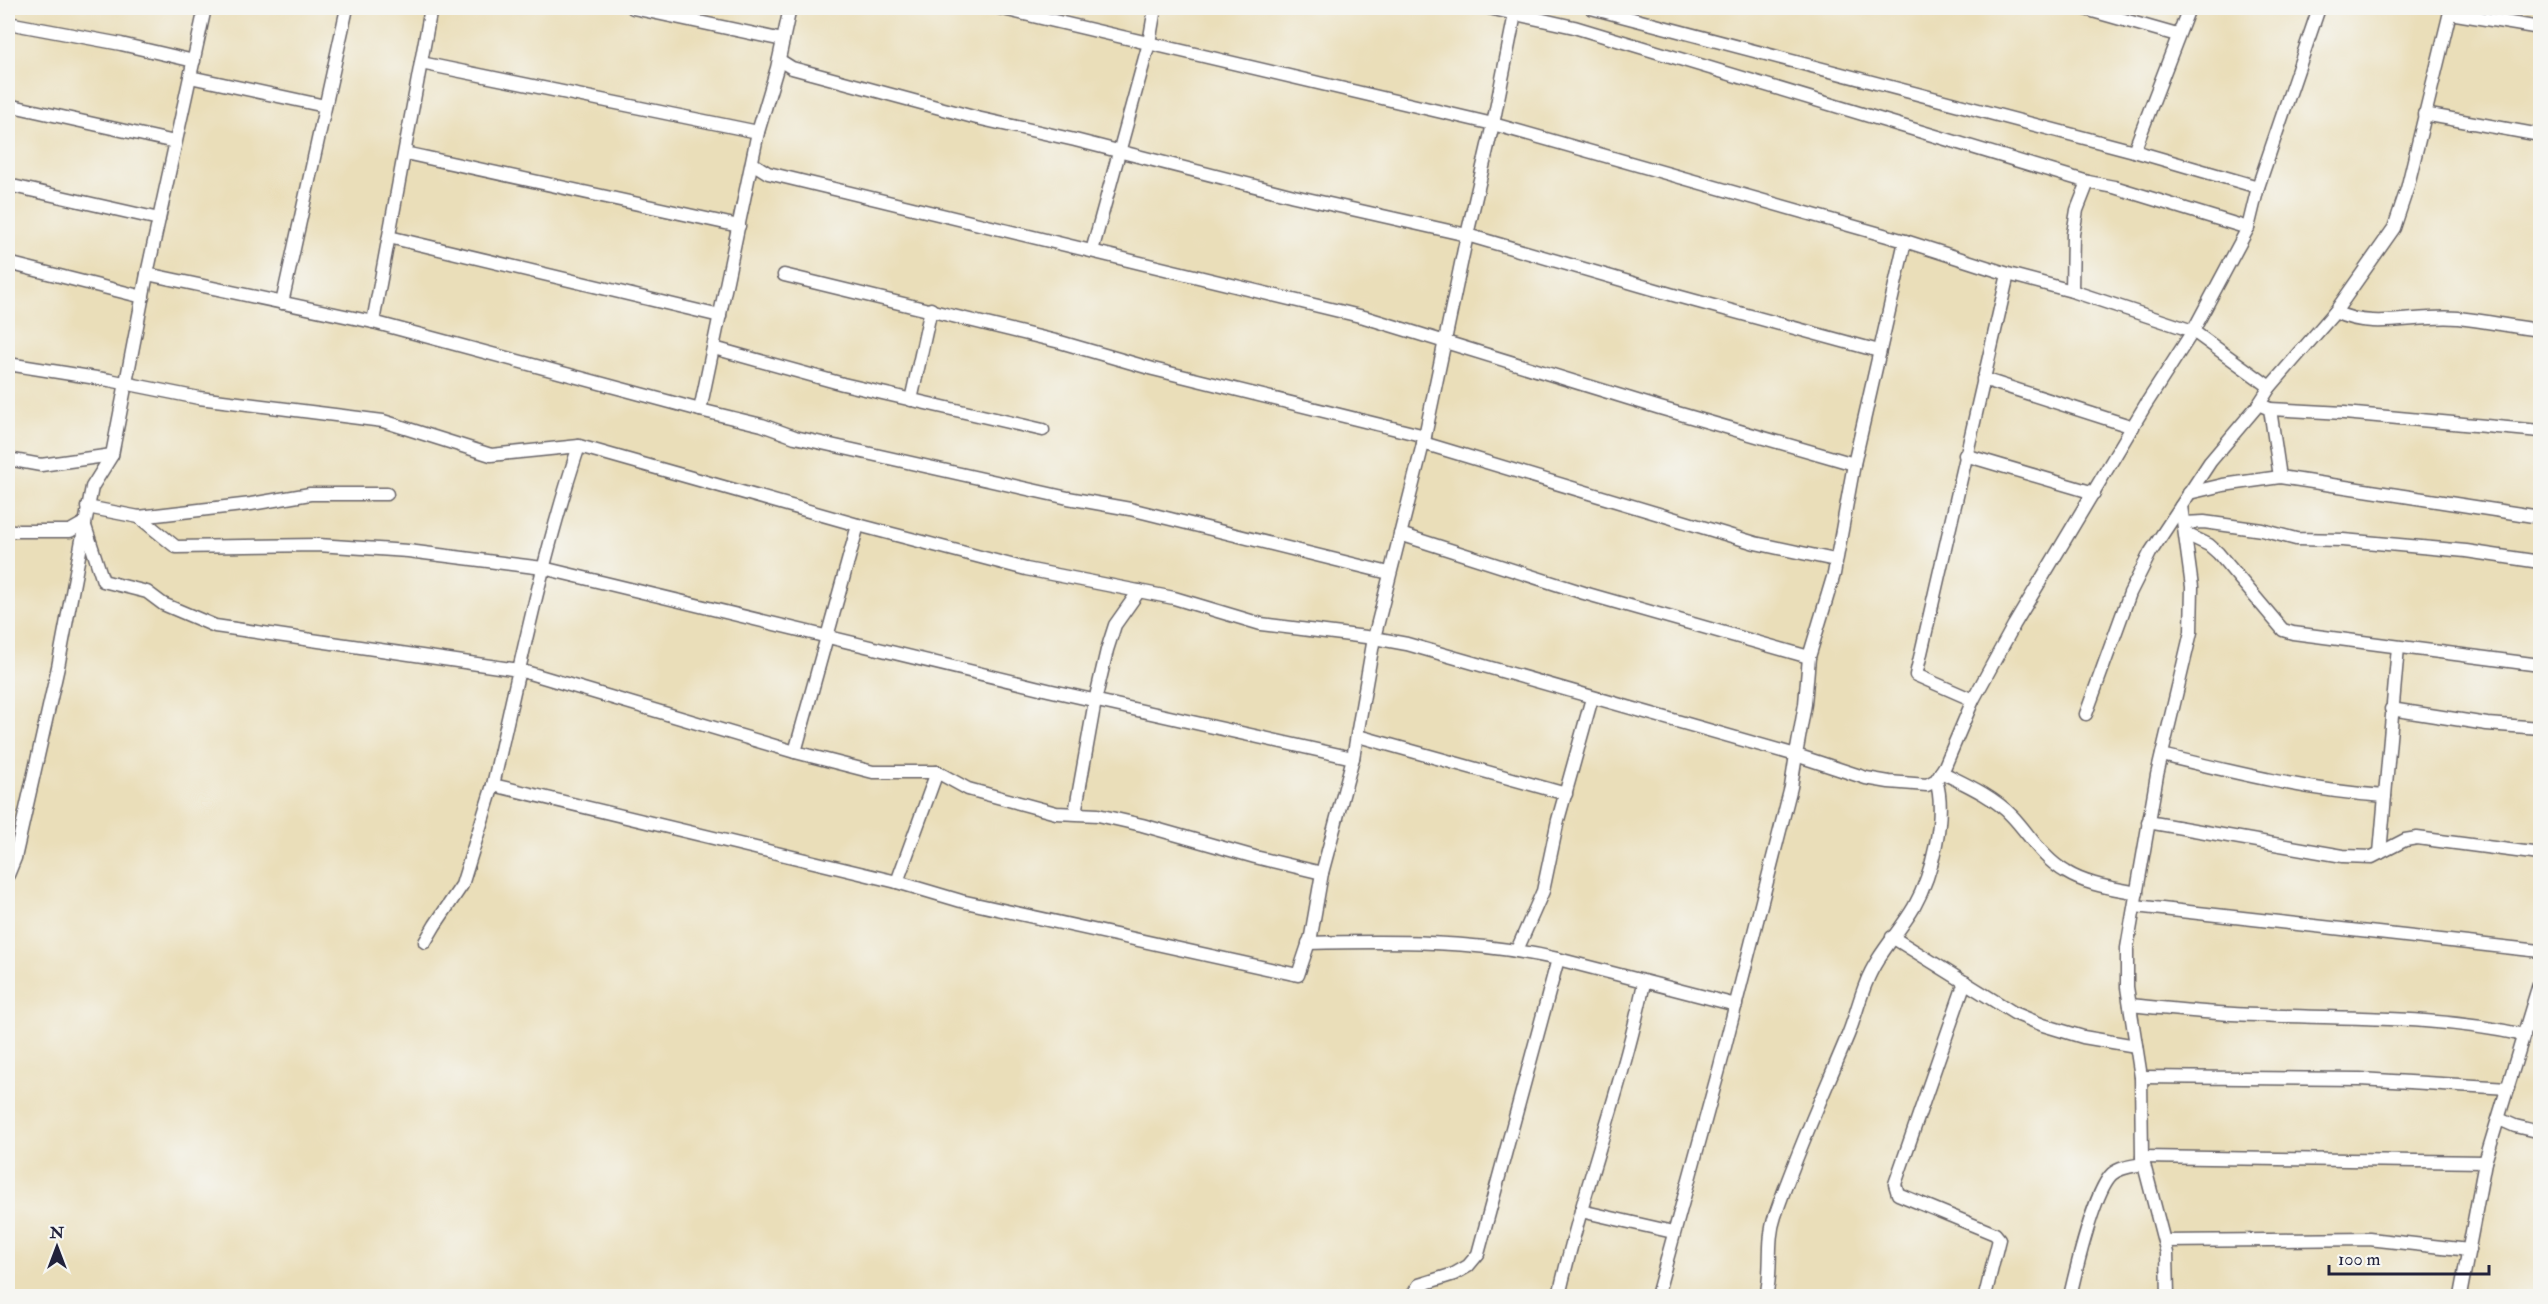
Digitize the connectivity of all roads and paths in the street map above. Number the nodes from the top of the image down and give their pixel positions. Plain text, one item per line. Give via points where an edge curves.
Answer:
1 (205, 8) edge
2 (347, 8) edge
3 (431, 8) edge
4 (633, 8) edge
5 (790, 8) edge
6 (999, 8) edge
7 (1155, 8) edge
8 (1489, 8) edge
9 (1591, 8) edge
10 (2082, 8) edge
11 (2189, 8) edge
12 (2319, 8) edge
13 (2450, 10) edge
14 (1515, 14) junction
15 (8, 23) edge
16 (2541, 28) edge
17 (2177, 35) junction
18 (783, 40) junction
19 (1149, 43) junction
20 (779, 60) junction
21 (194, 61) junction
22 (421, 63) junction
23 (190, 76) junction
24 (8, 105) edge
25 (325, 106) junction
26 (2424, 114) junction
27 (1493, 124) junction
28 (758, 132) junction
29 (2541, 135) edge
30 (175, 142) junction
31 (2134, 151) junction
32 (405, 153) junction
33 (1118, 153) junction
34 (752, 164) junction
35 (2088, 182) junction
36 (8, 184) edge
37 (2258, 187) junction
38 (159, 219) junction
39 (739, 226) junction
40 (2248, 228) junction
41 (1467, 235) junction
42 (389, 237) junction
43 (1905, 241) junction
44 (1092, 251) junction
45 (8, 263) edge
46 (147, 274) junction
47 (2008, 274) junction
48 (784, 275) dead end
49 (2072, 291) junction
50 (143, 297) junction
51 (282, 303) junction
52 (931, 309) junction
53 (2335, 312) junction
54 (720, 316) junction
55 (373, 322) junction
56 (2541, 330) edge
57 (2193, 331) junction
58 (1444, 340) junction
59 (714, 348) junction
60 (1879, 351) junction
61 (8, 364) edge
62 (1983, 380) junction
63 (126, 383) junction
64 (2270, 387) junction
65 (910, 400) junction
66 (2265, 407) junction
67 (700, 410) junction
68 (2133, 427) junction
69 (1043, 430) dead end
70 (2541, 431) edge
71 (1424, 439) junction
72 (579, 446) junction
73 (112, 455) junction
74 (1965, 455) junction
75 (8, 459) edge
76 (1854, 464) junction
77 (2280, 477) junction
78 (2189, 492) junction
79 (2094, 493) junction
80 (387, 494) dead end
81 (2181, 506) junction
82 (87, 507) junction
83 (2541, 517) edge
84 (140, 518) junction
85 (84, 523) junction
86 (858, 525) junction
87 (2185, 529) junction
88 (8, 531) edge
89 (1400, 534) junction
90 (1835, 560) junction
91 (2541, 562) edge
92 (543, 568) junction
93 (1389, 573) junction
94 (1139, 591) junction
95 (828, 636) junction
96 (1374, 638) junction
97 (2398, 647) junction
98 (1809, 657) junction
99 (2541, 665) edge
100 (519, 670) junction
101 (1592, 698) junction
102 (1973, 700) junction
103 (1095, 701) junction
104 (2391, 709) junction
105 (2086, 714) dead end
106 (2541, 728) edge
107 (1358, 736) junction
108 (795, 752) junction
109 (1796, 755) junction
110 (2162, 755) junction
111 (1353, 758) junction
112 (937, 772) junction
113 (1939, 776) junction
114 (493, 785) junction
115 (1566, 794) junction
116 (2385, 796) junction
117 (1076, 813) junction
118 (2148, 822) junction
119 (2380, 853) junction
120 (2541, 854) edge
121 (1322, 873) junction
122 (8, 874) edge
123 (897, 882) junction
124 (2137, 893) junction
125 (2135, 906) junction
126 (1892, 937) junction
127 (425, 942) dead end
128 (1308, 944) junction
129 (1517, 950) junction
130 (2541, 951) edge
131 (1558, 959) junction
132 (2541, 981) edge
133 (1965, 982) junction
134 (1644, 983) junction
135 (1736, 1005) junction
136 (2130, 1005) junction
137 (2524, 1035) junction
138 (2136, 1046) junction
139 (2141, 1077) junction
140 (2508, 1088) junction
141 (2499, 1119) junction
142 (2541, 1132) edge
143 (2143, 1161) junction
144 (2486, 1162) junction
145 (1581, 1211) junction
146 (1673, 1232) junction
147 (2164, 1240) junction
148 (2469, 1250) junction
149 (1413, 1296) edge
150 (1558, 1296) edge
151 (1657, 1296) edge
152 (1766, 1296) edge
153 (1985, 1296) edge
154 (2070, 1296) edge
155 (2168, 1296) edge
156 (2460, 1296) edge

1 - 21 street
2 - 25 street
3 - 22 street
4 - 18 street
5 - 18 street
6 - 19 street
7 - 19 street
8 - 14 street
9 - 31 street
10 - 17 street
11 - 17 street
12 - 37 street
13 - 16 street
13 - 26 street
14 - 27 street
14 - 35 street via 1574,27
15 - 21 street
17 - 31 street
18 - 20 street
19 - 27 street
19 - 33 street
20 - 28 street
20 - 33 street via 792,68
21 - 23 street
22 - 28 street
22 - 32 street
23 - 25 street
23 - 30 street
24 - 30 street
25 - 51 street
26 - 29 street
26 - 53 street via 2398,220
27 - 41 street
27 - 43 street
28 - 34 street
30 - 38 street
31 - 37 street
32 - 39 street
32 - 42 street
33 - 41 street
33 - 44 street
34 - 39 street
34 - 44 street via 768,173
35 - 40 street
35 - 49 street via 2073,234
36 - 38 street
37 - 40 street
38 - 46 street
39 - 54 street
40 - 57 street
41 - 58 street
41 - 60 street
42 - 54 street
42 - 55 street
43 - 47 street
43 - 60 street
44 - 58 street via 1330,308
45 - 50 street
46 - 50 street
46 - 51 street
47 - 49 street
47 - 62 street
48 - 52 street
49 - 57 street
50 - 63 street
51 - 55 street
52 - 65 street
52 - 71 street
53 - 56 street via 2366,322 2457,318
53 - 64 street
54 - 59 street
55 - 67 street
57 - 64 street
57 - 68 street
58 - 71 street
58 - 76 street
59 - 65 street
59 - 67 street
60 - 76 street
61 - 63 street
62 - 68 street
62 - 74 street
63 - 72 street via 199,398 383,420 491,455
63 - 73 street
64 - 66 street
65 - 69 street
66 - 70 street
66 - 77 street
66 - 78 street via 2210,462
67 - 93 street via 795,437 1130,509
68 - 79 street
71 - 89 street
71 - 90 street via 1755,543
72 - 86 street
72 - 92 street
73 - 75 street via 41,465
73 - 82 street via 92,487
74 - 79 street
74 - 102 street via 1916,675
76 - 90 street
77 - 78 street
77 - 83 street
78 - 81 street
79 - 102 street
80 - 84 street via 310,494
81 - 87 street
81 - 105 street via 2130,593
82 - 84 street
82 - 85 street
84 - 92 street via 176,547 318,544
85 - 88 street via 70,531
85 - 100 street via 104,581 147,592 163,604 215,626
85 - 122 street via 56,678
86 - 94 street via 1026,569
86 - 95 street
87 - 91 street via 2204,522 2296,539 2466,551
87 - 97 street via 2218,553 2283,630
87 - 110 street via 2193,606 2191,632
89 - 93 street
89 - 98 street via 1584,593
90 - 98 street
92 - 95 street
92 - 100 street
93 - 96 street
94 - 96 street via 1261,624
94 - 103 street via 1115,625
95 - 103 street
95 - 108 street
96 - 101 street
96 - 107 street
97 - 99 street
97 - 104 street
98 - 109 street
100 - 108 street
100 - 114 street
101 - 109 street
101 - 115 street
102 - 113 street
103 - 111 street
103 - 117 street
104 - 106 street
104 - 116 street
107 - 111 street
107 - 115 street
108 - 112 street via 873,772
109 - 113 street via 1889,782 1927,785
109 - 135 street
110 - 116 street via 2317,790
110 - 118 street
111 - 121 street
112 - 117 street via 968,789 1056,813
112 - 123 street
113 - 124 street via 1994,801 2012,815 2050,861 2067,873 2091,883
113 - 126 street via 1941,822 1923,888
114 - 123 street
114 - 127 street via 462,885
115 - 129 street via 1543,891
116 - 119 street
117 - 121 street via 1151,827
118 - 119 street via 2343,856 2372,857
118 - 124 street
119 - 120 street via 2417,838
121 - 128 street
123 - 128 street via 961,901 1298,975
124 - 125 street
125 - 130 street
125 - 136 street via 2127,948
126 - 133 street
126 - 152 street via 1867,982 1770,1231 1772,1262
128 - 129 street via 1379,941
129 - 131 street
131 - 134 street
131 - 149 street via 1478,1254 1454,1274 1419,1285
132 - 137 street
133 - 138 street via 2014,1013 2043,1025
133 - 153 street via 1895,1184 1898,1194 1995,1234 1999,1239
134 - 135 street
134 - 145 street via 1620,1082
135 - 146 street
136 - 137 street via 2472,1025
136 - 138 street
137 - 140 street
138 - 139 street
139 - 140 street via 2360,1079
139 - 143 street
140 - 141 street
141 - 142 street
141 - 144 street
143 - 144 street
143 - 147 street
143 - 154 street via 2111,1174 2090,1222
144 - 148 street
145 - 146 street
145 - 150 street
146 - 151 street
147 - 148 street via 2361,1239
147 - 155 street
148 - 156 street

